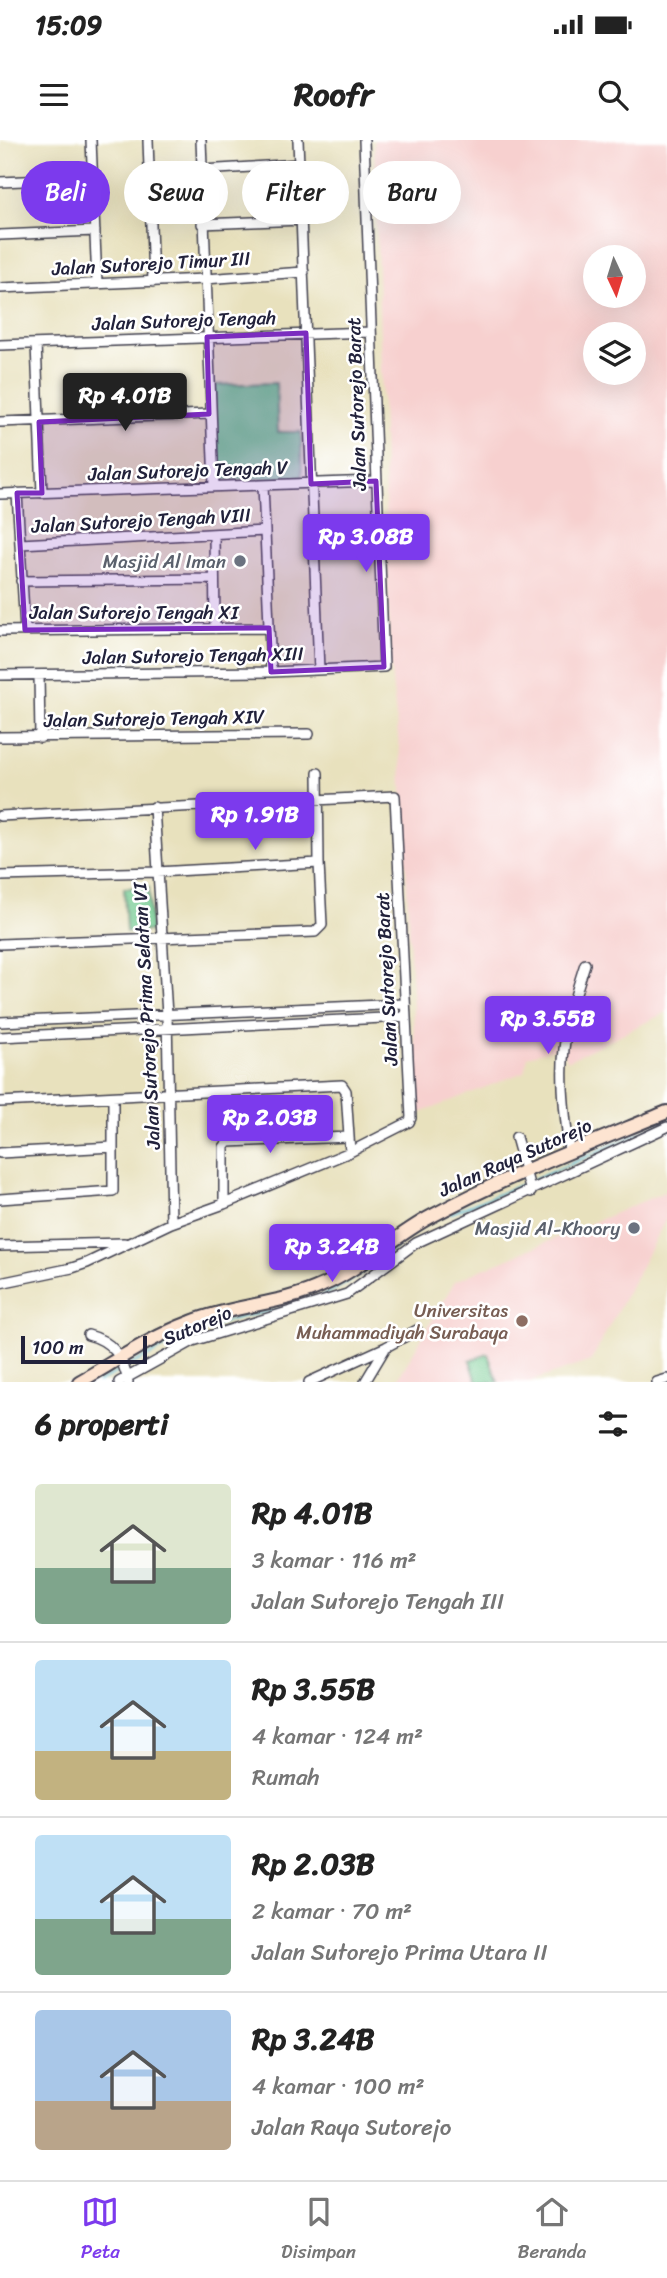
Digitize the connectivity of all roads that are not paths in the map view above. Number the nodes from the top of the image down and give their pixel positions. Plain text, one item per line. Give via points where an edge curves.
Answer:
1 (91, 140) edge
2 (148, 140) edge
3 (201, 140) edge
4 (298, 140) edge
5 (364, 140) edge
6 (92, 161) edge
7 (202, 161) edge
8 (299, 161) edge
9 (21, 181) edge
10 (0, 182) edge
11 (95, 224) edge
12 (202, 224) edge
13 (302, 224) edge
14 (95, 231) junction
15 (0, 235) edge
16 (304, 272) junction
17 (205, 279) junction
18 (153, 282) junction
19 (97, 283) junction
20 (0, 288) edge
21 (370, 332) junction
22 (306, 333) junction
23 (208, 337) junction
24 (36, 344) junction
25 (0, 345) edge
26 (209, 414) junction
27 (0, 422) edge
28 (39, 422) junction
29 (376, 481) junction
30 (311, 484) junction
31 (263, 485) junction
32 (214, 486) junction
33 (42, 492) junction
34 (17, 493) junction
35 (0, 494) edge
36 (265, 531) junction
37 (214, 534) junction
38 (20, 544) junction
39 (214, 579) junction
40 (21, 581) junction
41 (269, 628) junction
42 (215, 629) junction
43 (25, 630) junction
44 (0, 631) edge
45 (384, 666) joint
46 (319, 670) junction
47 (271, 671) junction
48 (0, 675) edge
49 (39, 675) junction
50 (309, 734) dead end
51 (0, 737) edge
52 (40, 738) junction
53 (318, 773) dead end
54 (318, 799) junction
55 (154, 807) junction
56 (0, 816) edge
57 (319, 863) junction
58 (157, 872) junction
59 (0, 876) edge
60 (163, 938) junction
61 (0, 944) edge
62 (585, 964) dead end
63 (404, 1004) junction
64 (167, 1015) junction
65 (404, 1017) junction
66 (0, 1022) edge
67 (167, 1029) junction
68 (0, 1037) edge
69 (169, 1095) junction
70 (113, 1098) junction
71 (0, 1102) edge
72 (667, 1112) edge
73 (667, 1127) edge
74 (349, 1137) junction
75 (516, 1137) dead end
76 (113, 1147) junction
77 (351, 1152) junction
78 (0, 1153) edge
79 (569, 1153) junction
80 (525, 1174) junction
81 (531, 1190) junction
82 (0, 1199) edge
83 (224, 1204) junction
84 (171, 1223) junction
85 (412, 1236) junction
86 (128, 1243) junction
87 (0, 1246) edge
88 (0, 1283) edge
89 (343, 1286) junction
90 (242, 1317) junction
91 (187, 1326) junction
92 (417, 1330) dead end
93 (88, 1335) dead end
94 (193, 1340) junction
95 (386, 1347) junction
96 (124, 1373) edge
97 (667, 1379) edge
98 (79, 1382) edge
99 (309, 1382) edge
100 (365, 1382) edge
101 (657, 1382) edge

1 - 6 street
2 - 18 street
3 - 7 street
4 - 8 street
5 - 21 street, Jalan Sutorejo Barat
9 - 10 street
11 - 14 street
12 - 17 street
13 - 16 street
14 - 15 street
14 - 19 street
16 - 17 street, Jalan Sutorejo Timur III
16 - 22 street
17 - 18 street, Jalan Sutorejo Timur III
17 - 23 street
18 - 19 street, Jalan Sutorejo Timur III
19 - 20 street, Jalan Sutorejo Timur III
21 - 22 street, Jalan Sutorejo Tengah
21 - 29 street, Jalan Sutorejo Barat
22 - 23 street, Jalan Sutorejo Tengah
22 - 30 street
23 - 24 street, Jalan Sutorejo Tengah
23 - 26 street
24 - 25 street, Jalan Sutorejo Tengah
24 - 28 street
26 - 28 street
26 - 32 street
27 - 28 street
28 - 33 street
29 - 30 street, Jalan Sutorejo Tengah V
29 - 45 street, Jalan Sutorejo Barat
30 - 31 street, Jalan Sutorejo Tengah V
30 - 46 street
31 - 32 street, Jalan Sutorejo Tengah V
31 - 36 street
32 - 33 street, Jalan Sutorejo Tengah V
33 - 34 street, Jalan Sutorejo Tengah V
34 - 35 street, Jalan Sutorejo Tengah V
34 - 38 street
36 - 37 street, Jalan Sutorejo Tengah VIII
36 - 41 street
37 - 38 street, Jalan Sutorejo Tengah VIII
37 - 39 street
38 - 40 street
39 - 40 street
39 - 42 street
40 - 43 street
41 - 42 street, Jalan Sutorejo Tengah XI
41 - 47 street
42 - 43 street, Jalan Sutorejo Tengah XI
43 - 44 street, Jalan Sutorejo Tengah XI
45 - 46 street, Jalan Sutorejo Tengah XIII
46 - 47 street, Jalan Sutorejo Tengah XIII
47 - 49 street, Jalan Sutorejo Tengah XIII
48 - 49 street, Jalan Sutorejo Tengah XIII
49 - 52 street
50 - 52 street, Jalan Sutorejo Tengah XIV
51 - 52 street, Jalan Sutorejo Tengah XIV
53 - 54 street
54 - 55 street
54 - 57 street
54 - 63 street, Jalan Sutorejo Barat via 395,796
55 - 56 street
55 - 58 street, Jalan Sutorejo Prima Selatan VI
57 - 58 street
57 - 60 street via 322,925 317,932
58 - 59 street
58 - 60 street, Jalan Sutorejo Prima Selatan VI
60 - 61 street
60 - 64 street, Jalan Sutorejo Prima Selatan VI
62 - 79 street via 563,1053
63 - 64 street
63 - 65 street, Jalan Sutorejo Barat
64 - 66 street
64 - 67 street, Jalan Sutorejo Prima Selatan VI
65 - 67 street
65 - 77 street, Jalan Sutorejo Barat via 411,1118
67 - 68 street
67 - 69 street, Jalan Sutorejo Prima Selatan VI
69 - 70 street
69 - 74 street via 343,1086
69 - 84 street, Jalan Sutorejo Prima Selatan VI
70 - 71 street
70 - 76 street
72 - 79 main road, Jalan Raya Sutorejo
73 - 81 street, Sutorejo
74 - 77 street
74 - 83 street via 228,1142 224,1147
75 - 80 street
76 - 78 street
76 - 82 street via 112,1191
77 - 83 street
79 - 80 main road, Jalan Raya Sutorejo
80 - 81 street
80 - 85 main road, Jalan Raya Sutorejo via 469,1197
81 - 85 street, Sutorejo
83 - 84 street
84 - 86 street
85 - 89 main road, Jalan Raya Sutorejo
85 - 89 street, Sutorejo
86 - 87 street
86 - 88 street via 76,1267
89 - 90 street, Sutorejo
89 - 90 main road, Jalan Raya Sutorejo via 291,1297
90 - 91 main road, Jalan Raya Sutorejo
90 - 94 street, Sutorejo
91 - 94 street
91 - 96 main road, Jalan Raya Sutorejo
92 - 95 street
93 - 96 street via 107,1342
94 - 96 street, Sutorejo
95 - 99 street
95 - 100 street
96 - 98 main road, Jalan Raya Sutorejo
97 - 101 street

